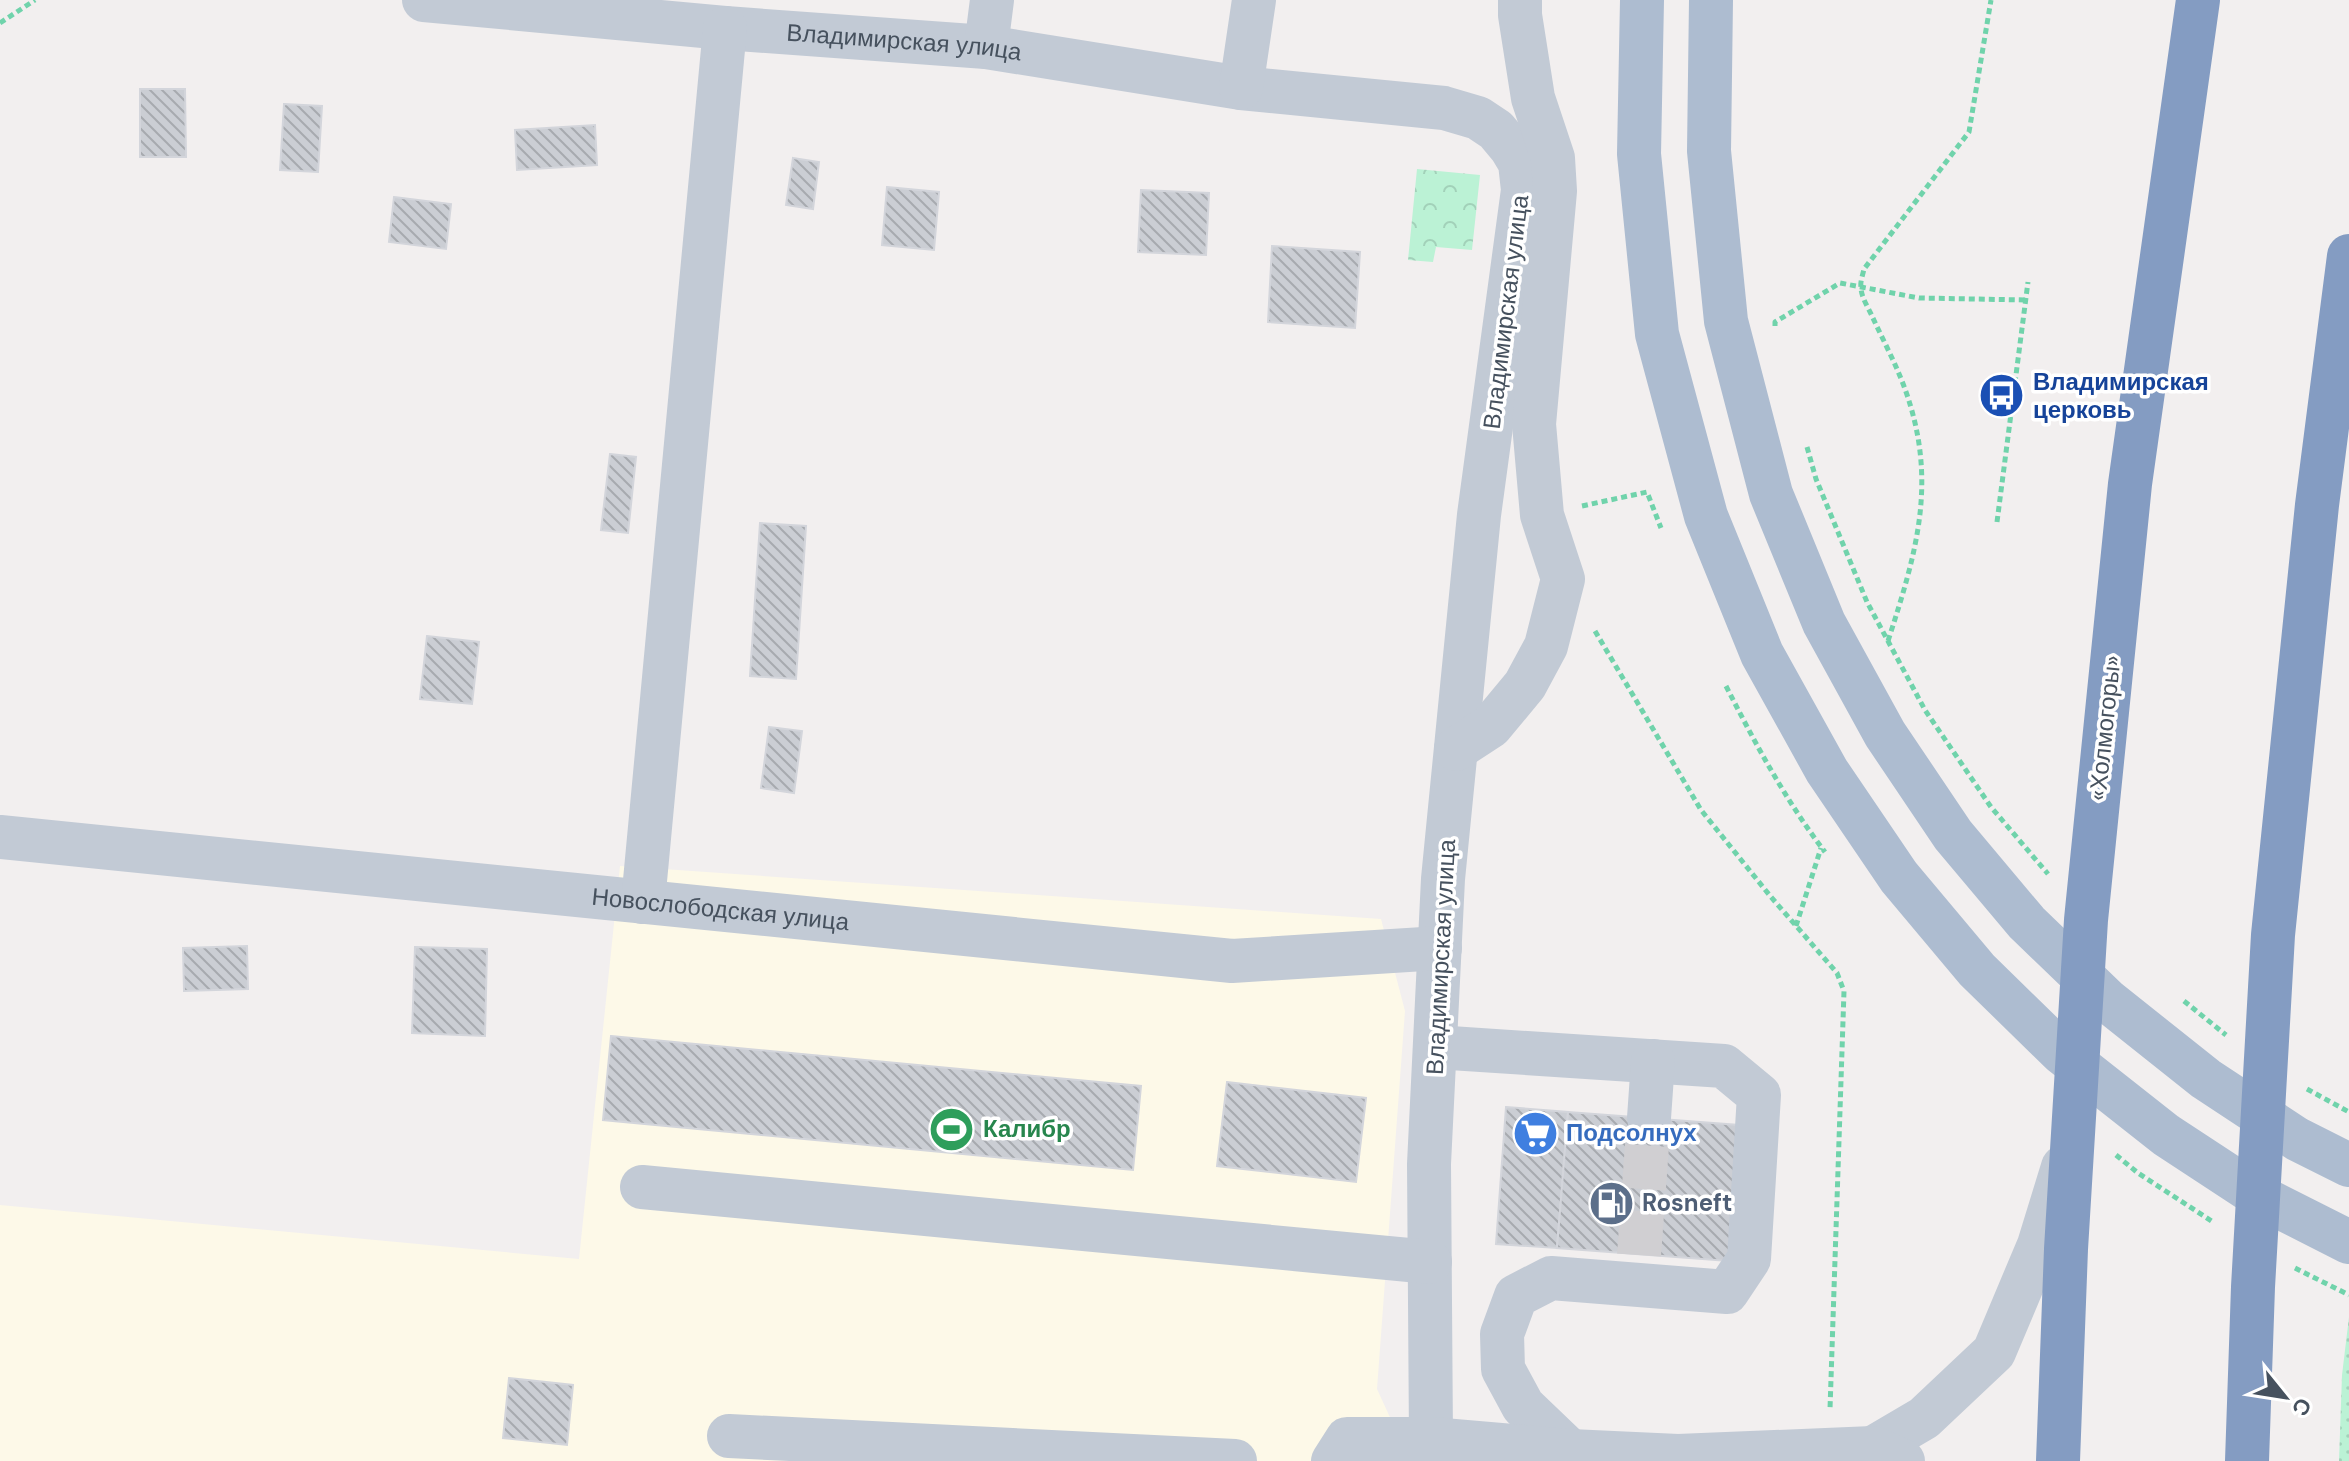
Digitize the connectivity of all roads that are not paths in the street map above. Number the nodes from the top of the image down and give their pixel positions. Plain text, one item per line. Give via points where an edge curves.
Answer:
1 (424, 0) edge
2 (992, 0) edge
3 (1254, 0) edge
4 (1520, 0) edge
5 (1642, 0) edge
6 (1711, 0) edge
7 (2198, 0) edge
8 (725, 28) junction
9 (986, 47) junction
10 (1241, 88) junction
11 (2349, 256) edge
12 (1456, 749) junction
13 (0, 837) edge
14 (643, 902) junction
15 (1440, 948) junction
16 (1435, 1047) junction
17 (1653, 1061) junction
18 (1649, 1118) tunnel mouth
19 (2072, 1136) junction
20 (2349, 1165) edge
21 (642, 1187) dead end
22 (2349, 1242) edge
23 (1430, 1262) junction
24 (729, 1436) dead end
25 (1431, 1439) junction
26 (1570, 1451) junction
27 (1888, 1454) edge
28 (1235, 1461) edge
29 (1333, 1461) edge
30 (2058, 1461) edge
31 (2247, 1461) edge

1 - 8 street, Владимирская улица
2 - 9 street
3 - 10 street
4 - 12 street via 1533,98 1553,158 1555,191 1534,424 1542,515 1563,579 1546,646 1525,685 1491,726
5 - 22 main road via 1639,154 1657,334 1706,516 1762,654 1827,771 1899,877 1977,970 2062,1053 2166,1135 2262,1198
6 - 20 main road via 1709,151 1726,321 1771,494 1824,623 1885,734 1953,835 2027,923 2108,1001 2206,1079 2297,1139
7 - 19 highway, «Холмогоры» via 2129,500 2086,920
8 - 9 street, Владимирская улица
8 - 14 street
9 - 10 street, Владимирская улица
10 - 12 street, Владимирская улица via 1444,108 1478,118 1496,130 1520,163 1523,190 1479,515
11 - 31 highway via 2317,505 2273,935
12 - 15 street, Владимирская улица
13 - 14 street, Новослободская улица
14 - 15 street, Новослободская улица via 1232,961
15 - 16 street, Владимирская улица
16 - 17 street
16 - 23 street, Владимирская улица
17 - 18 street
17 - 26 street via 1724,1066 1759,1095 1749,1259 1727,1292 1638,1269 1551,1278 1516,1296 1502,1334 1503,1369 1523,1406
19 - 27 street via 2039,1245 1994,1352
19 - 30 highway, «Холмогоры»
21 - 23 street
23 - 25 street, Владимирская улица
24 - 28 street
25 - 26 street
25 - 29 street via 1347,1439
26 - 27 street

